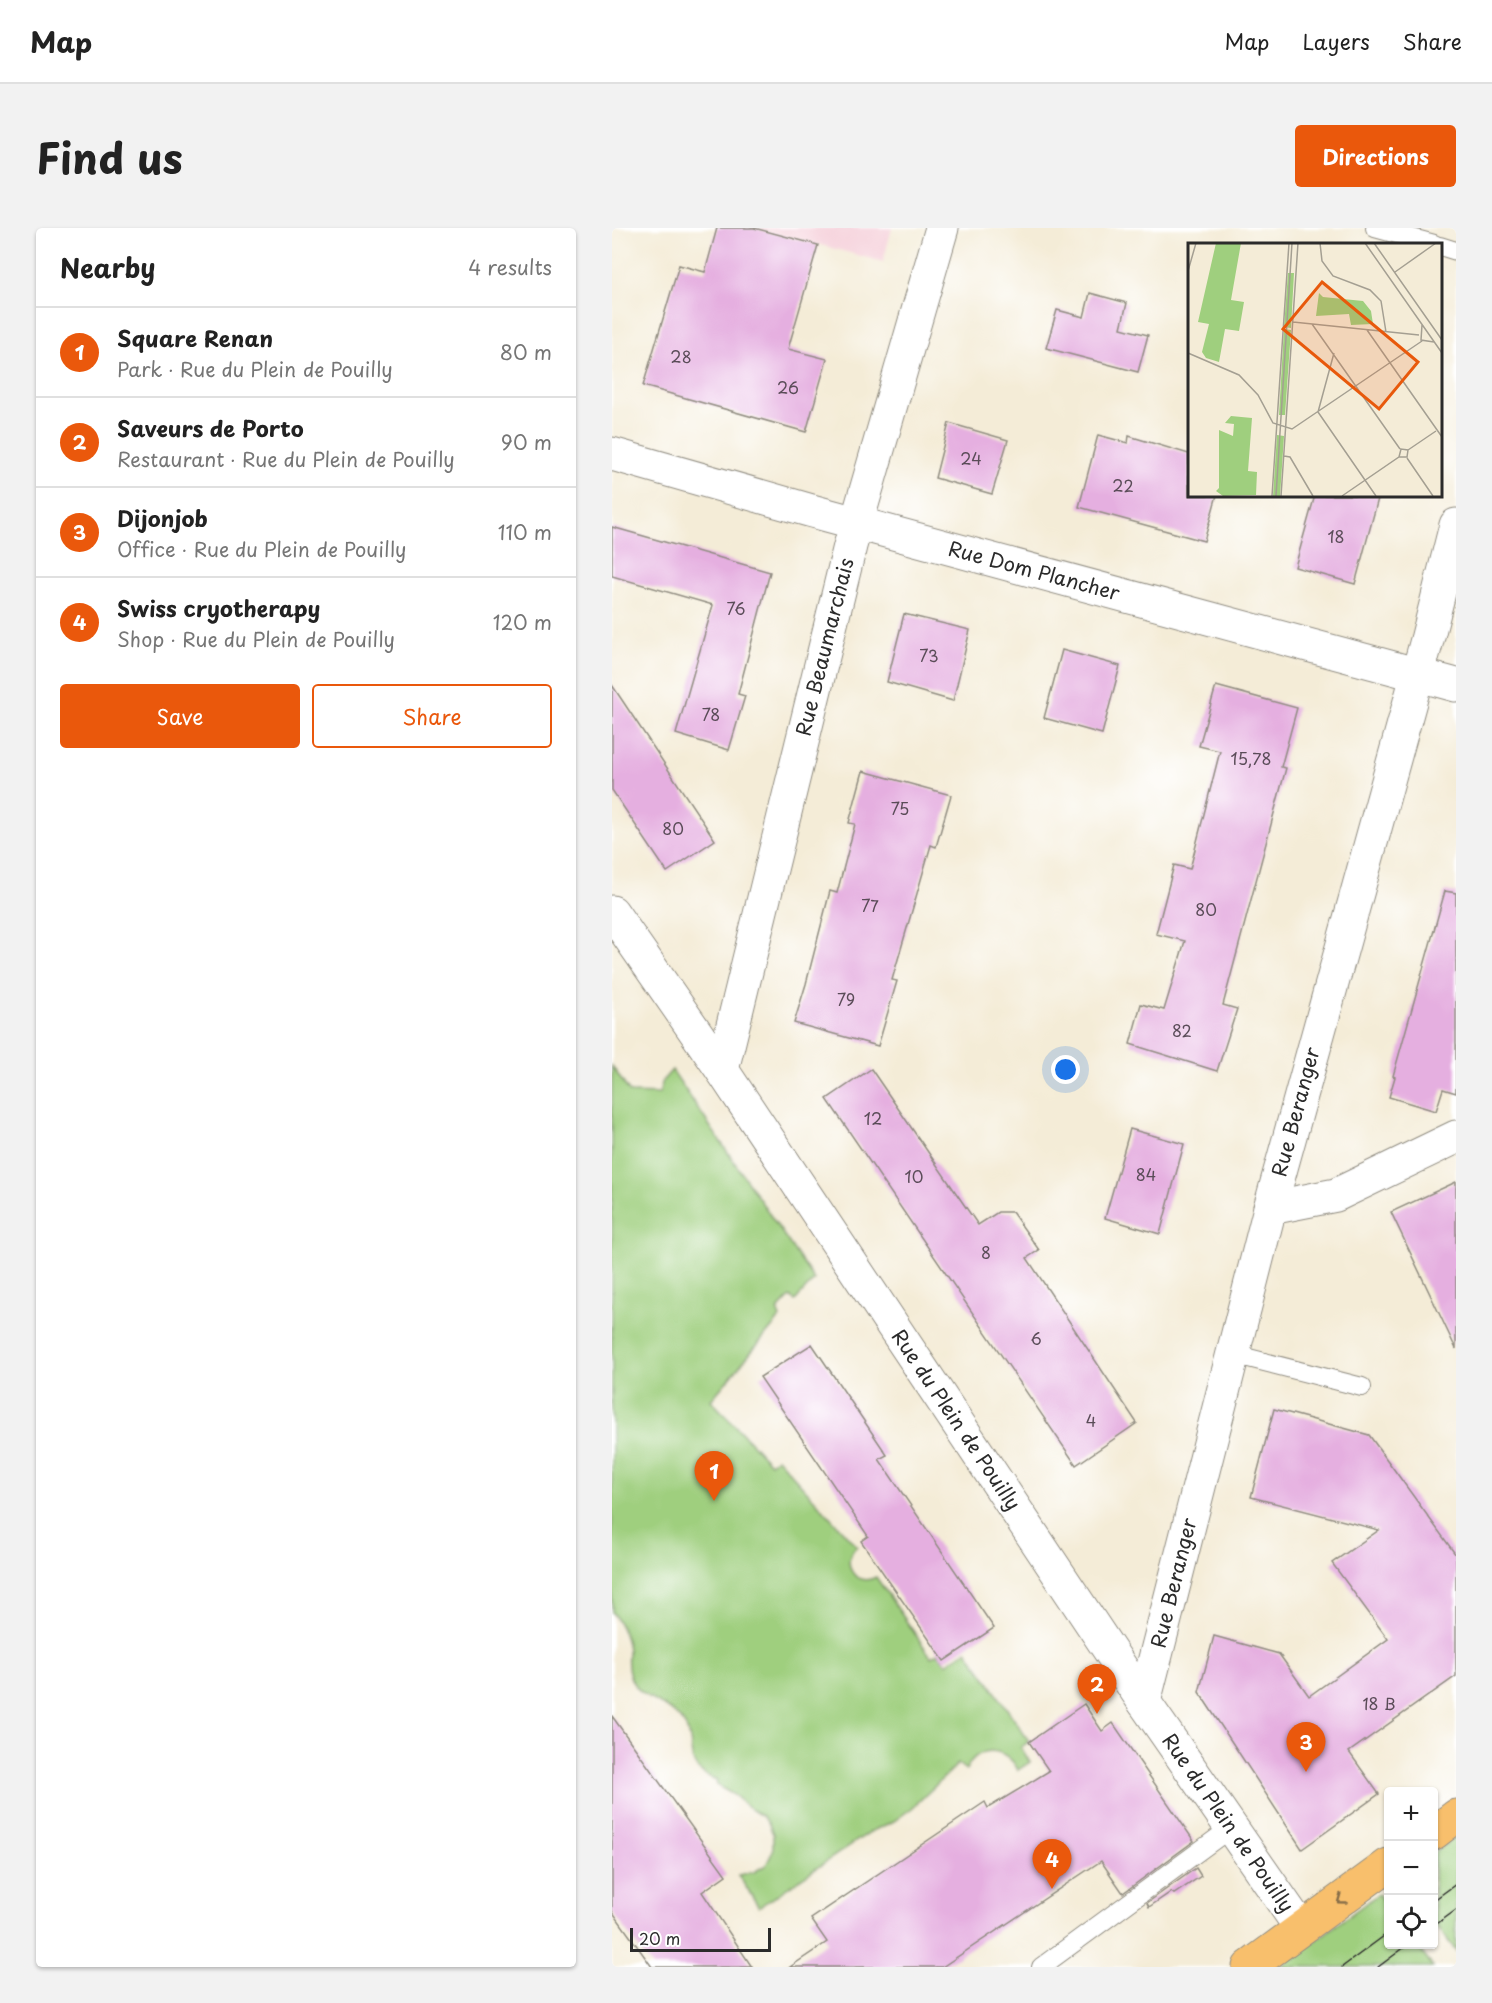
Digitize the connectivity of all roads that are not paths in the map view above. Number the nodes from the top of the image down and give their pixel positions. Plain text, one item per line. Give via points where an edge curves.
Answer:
1 (942, 228) edge
2 (1374, 228) edge
3 (1430, 243) edge
4 (1441, 246) edge
5 (1456, 251) edge
6 (612, 454) edge
7 (856, 523) junction
8 (1456, 525) edge
9 (1417, 674) junction
10 (1456, 685) edge
11 (612, 912) edge
12 (722, 1070) junction
13 (1456, 1137) edge
14 (1270, 1208) junction
15 (1233, 1353) junction
16 (1362, 1387) dead end
17 (1144, 1702) junction
18 (1456, 1816) edge
19 (1232, 1827) junction
20 (1438, 1830) edge
21 (1384, 1869) edge
22 (1301, 1928) junction
23 (1041, 1967) edge
24 (1249, 1967) edge

1 - 7 street, Rue Beaumarchais
2 - 3 lane
4 - 5 lane
6 - 7 street, Rue Dom Plancher
7 - 9 street, Rue Dom Plancher
7 - 12 street, Rue Beaumarchais
8 - 9 street, Rue Beranger
9 - 10 street, Rue Dom Plancher
9 - 14 street, Rue Beranger
11 - 12 street, Rue du Plein de Pouilly
12 - 17 street, Rue du Plein de Pouilly
13 - 14 street via 1336,1195
14 - 15 street, Rue Beranger
15 - 16 lane
15 - 17 street, Rue Beranger
17 - 19 street, Rue du Plein de Pouilly
18 - 20 main road
19 - 22 street, Rue du Plein de Pouilly
19 - 23 lane
21 -> 22 main road
22 - 24 main road

